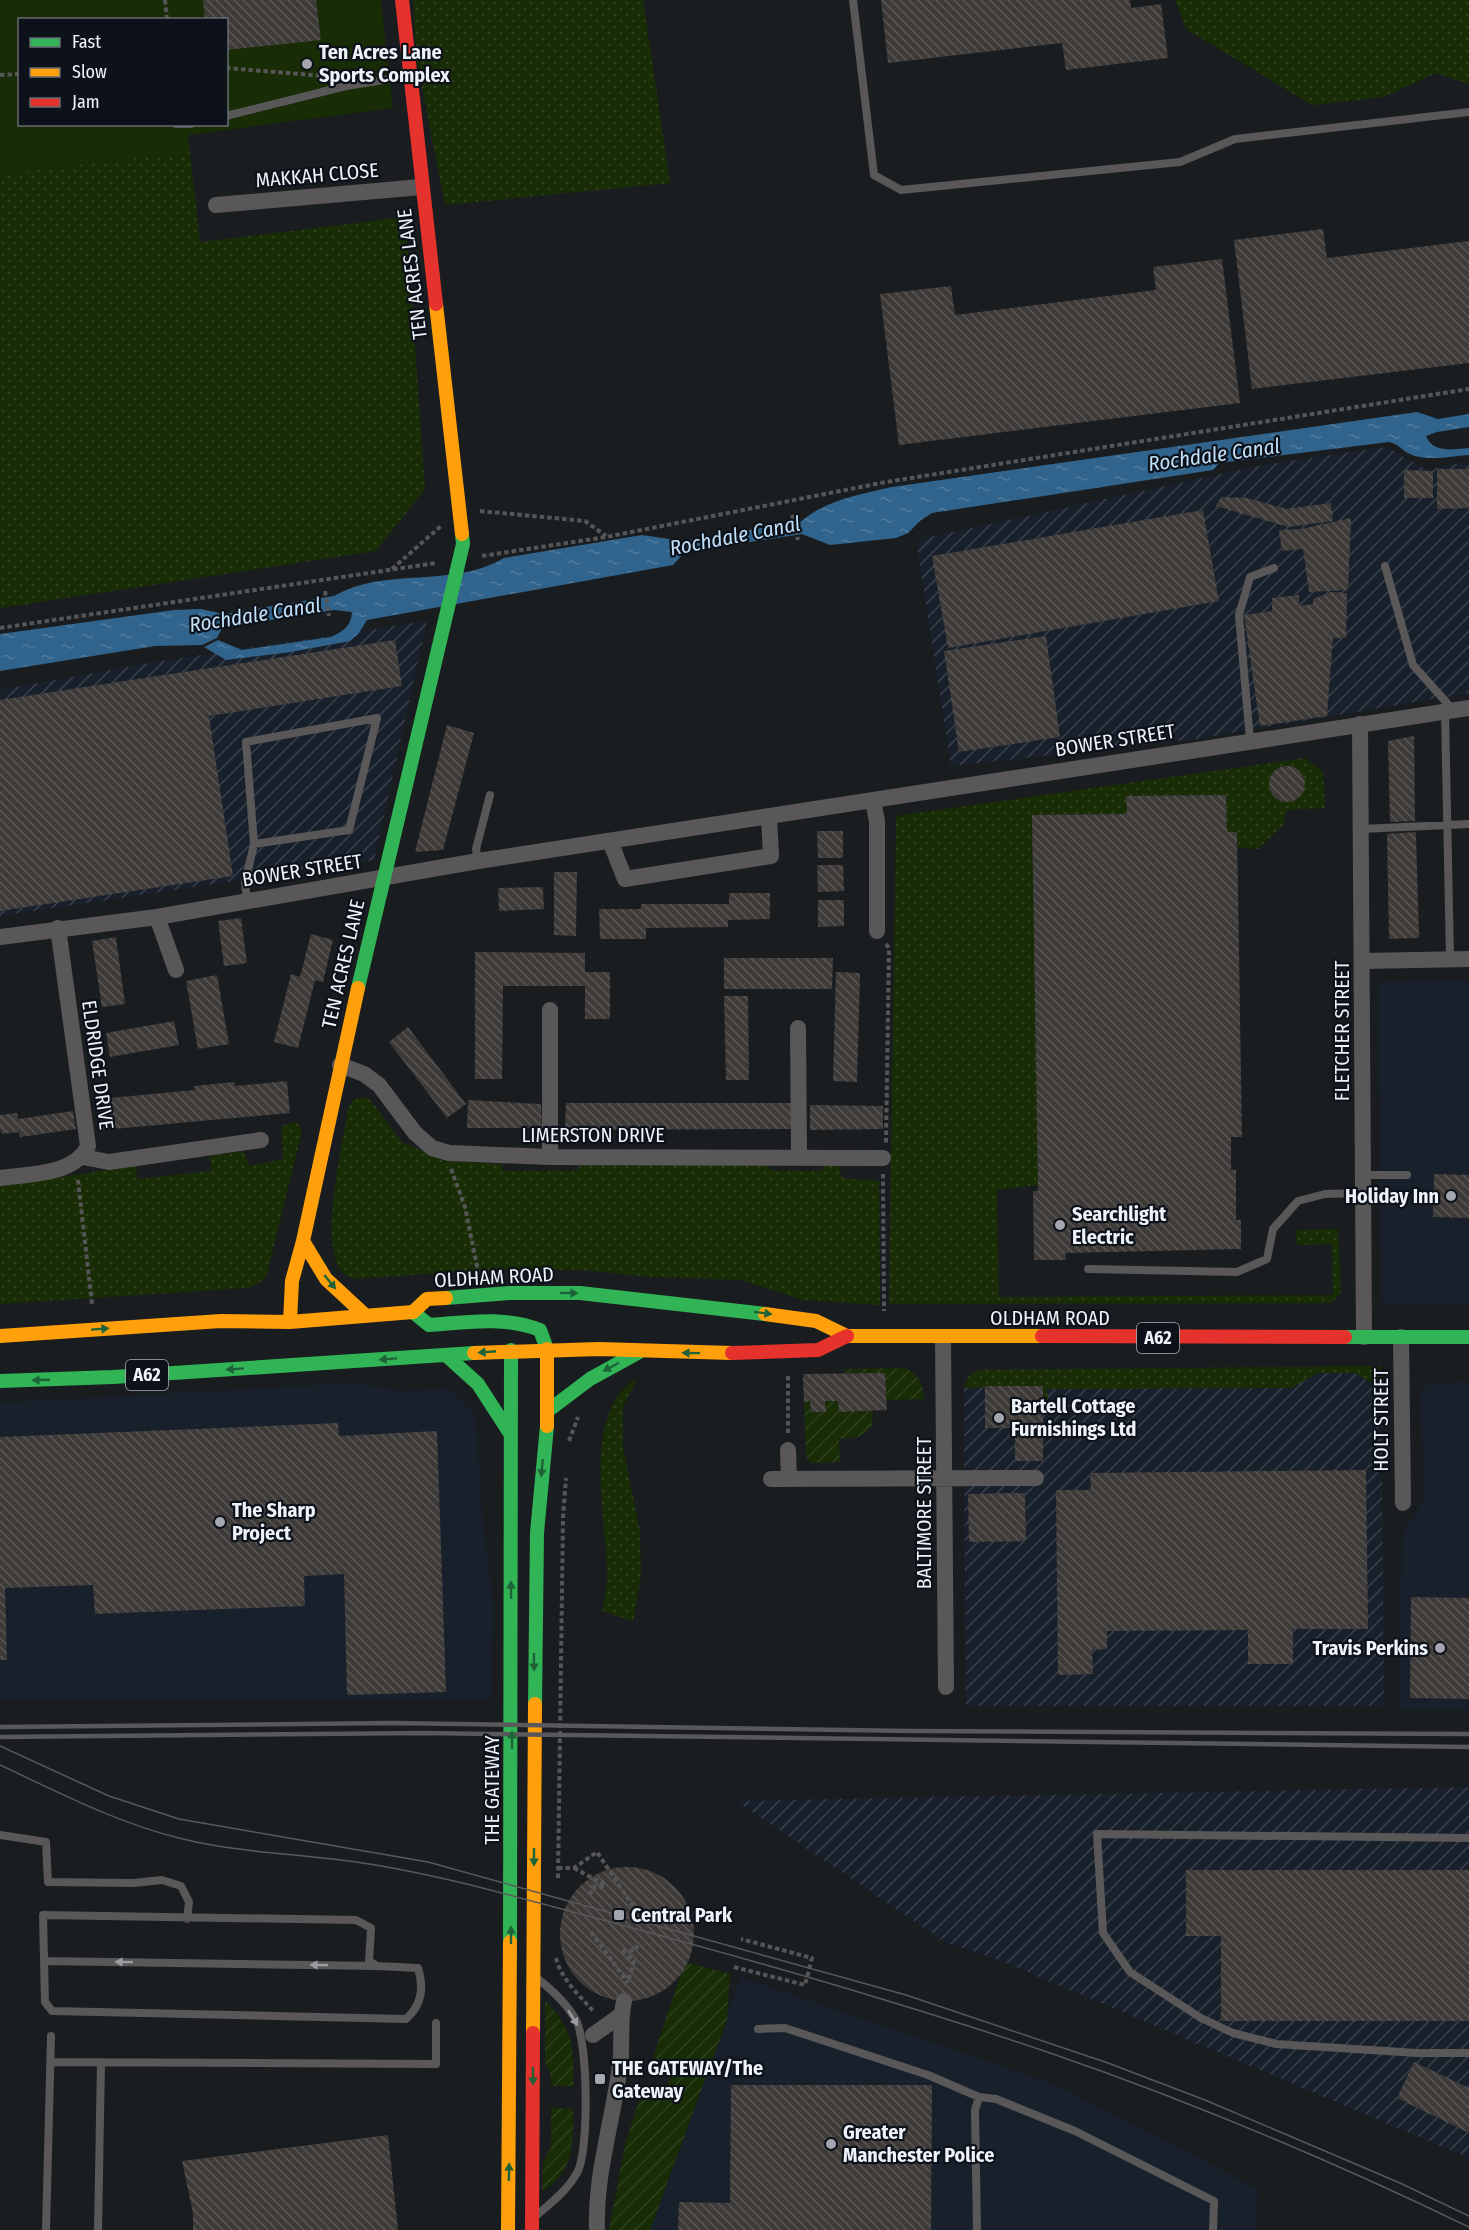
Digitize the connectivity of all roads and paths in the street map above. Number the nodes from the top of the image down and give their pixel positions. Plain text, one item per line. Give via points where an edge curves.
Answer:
1 (165, 0) edge
2 (402, 0) edge
3 (853, 0) edge
4 (167, 18) edge
5 (228, 68) edge
6 (18, 74) edge
7 (0, 75) edge
8 (409, 76) junction
9 (337, 88) junction
10 (1469, 112) edge
11 (228, 115) edge
12 (421, 187) junction
13 (216, 205) dead end
14 (1469, 389) edge
15 (460, 509) junction
16 (792, 515) dead end
17 (606, 537) junction
18 (798, 540) dead end
19 (471, 558) dead end
20 (448, 561) dead end
21 (1385, 566) dead end
22 (1274, 568) dead end
23 (391, 570) junction
24 (325, 591) dead end
25 (329, 616) dead end
26 (0, 628) edge
27 (1456, 710) edge
28 (1360, 724) junction
29 (1250, 740) junction
30 (490, 795) dead end
31 (873, 801) junction
32 (769, 817) junction
33 (1469, 824) edge
34 (1448, 825) junction
35 (1361, 829) junction
36 (610, 841) junction
37 (254, 844) junction
38 (478, 861) junction
39 (384, 877) junction
40 (247, 900) junction
41 (157, 917) junction
42 (58, 928) junction
43 (876, 931) joint
44 (0, 937) edge
45 (1469, 958) edge
46 (1450, 959) junction
47 (1363, 961) junction
48 (176, 970) dead end
49 (550, 1010) dead end
50 (798, 1028) dead end
51 (340, 1065) junction
52 (261, 1140) dead end
53 (449, 1153) junction
54 (799, 1156) junction
55 (550, 1157) junction
56 (883, 1158) junction
57 (79, 1159) junction
58 (1363, 1175) junction
59 (1407, 1175) dead end
60 (0, 1178) edge
61 (1363, 1193) junction
62 (303, 1241) junction
63 (1088, 1269) dead end
64 (479, 1275) dead end
65 (510, 1293) junction
66 (92, 1304) dead end
67 (884, 1311) dead end
68 (413, 1312) junction
69 (366, 1316) junction
70 (511, 1321) junction
71 (291, 1327) junction
72 (0, 1336) edge
73 (848, 1336) junction
74 (1364, 1337) junction
75 (1401, 1337) junction
76 (1469, 1337) edge
77 (943, 1338) junction
78 (548, 1349) junction
79 (511, 1350) junction
80 (639, 1352) junction
81 (447, 1356) junction
82 (787, 1367) dead end
83 (0, 1381) edge
84 (549, 1410) junction
85 (579, 1413) dead end
86 (509, 1432) junction
87 (788, 1450) joint
88 (568, 1451) dead end
89 (567, 1473) dead end
90 (1036, 1478) dead end
91 (771, 1479) dead end
92 (789, 1479) junction
93 (946, 1479) junction
94 (1403, 1503) dead end
95 (946, 1687) dead end
96 (0, 1835) edge
97 (1469, 1838) edge
98 (558, 1868) junction
99 (574, 1868) junction
100 (557, 1889) dead end
101 (590, 1894) dead end
102 (633, 1906) dead end
103 (187, 1918) junction
104 (591, 1932) dead end
105 (741, 1939) dead end
106 (637, 1944) dead end
107 (556, 1954) dead end
108 (44, 1961) junction
109 (377, 1966) junction
110 (734, 1967) dead end
111 (534, 1975) junction
112 (511, 1976) junction
113 (618, 2014) junction
114 (436, 2023) dead end
115 (758, 2029) dead end
116 (593, 2035) dead end
117 (51, 2036) dead end
118 (1469, 2053) edge
119 (51, 2062) junction
120 (102, 2062) junction
121 (979, 2097) junction
122 (532, 2224) edge
123 (46, 2230) edge
124 (98, 2230) edge
125 (508, 2230) edge
126 (597, 2230) edge
127 (977, 2230) edge
128 (1213, 2230) edge

1 - 4 path
2 - 8 main road, TEN ACRES LANE
3 - 10 lane via 874,175 901,190 1180,162 1234,139
5 - 9 path via 335,76
6 - 7 path
8 - 9 lane
8 - 12 main road, TEN ACRES LANE
9 - 11 lane
12 - 13 street, MAKKAH CLOSE
12 - 15 main road, TEN ACRES LANE
14 - 17 path via 886,482
15 - 17 path via 585,521
15 - 23 path
15 - 39 main road, TEN ACRES LANE via 463,544
16 - 18 path
17 - 19 path
20 - 23 path
21 - 27 lane via 1413,665
22 - 29 lane via 1250,577 1239,615
23 - 26 path
24 - 25 path
27 - 28 street, BOWER STREET
27 - 34 lane
28 - 29 street, BOWER STREET
28 - 35 street, FLETCHER STREET
29 - 31 street, BOWER STREET
30 - 38 lane via 476,849
31 - 32 street, BOWER STREET
31 - 43 street via 877,821
32 - 36 street, BOWER STREET
32 - 36 street via 771,856 625,879
33 - 34 lane
34 - 35 lane
34 - 46 lane
35 - 47 street, FLETCHER STREET
36 - 38 street, BOWER STREET
37 - 37 lane via 246,742 377,718 349,830
37 - 40 lane via 245,883
38 - 39 street, BOWER STREET
39 - 40 street, BOWER STREET
39 - 51 main road, TEN ACRES LANE
40 - 41 street, BOWER STREET
41 - 42 street, BOWER STREET
41 - 48 street
42 - 44 street, BOWER STREET
42 - 57 street, ELDRIDGE DRIVE via 88,1146
43 - 56 path via 889,948 887,1142
45 - 46 street
46 - 47 street
47 - 58 street, FLETCHER STREET
49 - 55 street
50 - 54 street
51 - 53 street, LIMERSTON DRIVE via 379,1085 415,1133 432,1148
51 - 62 main road, TEN ACRES LANE
52 - 57 street via 109,1162
53 - 55 street, LIMERSTON DRIVE
53 - 64 path
54 - 55 street, LIMERSTON DRIVE
54 - 56 street, LIMERSTON DRIVE
56 - 67 path
57 - 60 street via 69,1166
57 - 66 path
58 - 59 lane
58 - 61 street, FLETCHER STREET
61 - 63 lane via 1326,1194 1298,1201 1273,1229 1268,1259 1237,1272
61 - 74 street, FLETCHER STREET
62 -> 69 main road via 326,1279
62 - 71 main road, TEN ACRES LANE via 288,1297
65 - 68 main road, OLDHAM ROAD / A62 via 427,1299
65 - 70 main road, THE GATEWAY
65 -> 73 main road, OLDHAM ROAD / A62 via 580,1293 784,1316 816,1321
68 - 69 main road, OLDHAM ROAD / A62
68 - 70 main road via 429,1325
69 - 71 main road, OLDHAM ROAD / A62
70 - 78 main road via 540,1330
70 - 79 main road, THE GATEWAY
72 -> 71 main road, OLDHAM ROAD / A62 via 221,1321
73 - 77 main road, OLDHAM ROAD / A62
73 -> 80 main road, OLDHAM ROAD / A62 via 818,1350
74 - 75 main road, OLDHAM ROAD / A62
74 - 77 main road, OLDHAM ROAD / A62
75 - 76 main road, OLDHAM ROAD / A62
75 - 94 street, HOLT STREET
77 - 93 street, BALTIMORE STREET
78 - 79 main road, OLDHAM ROAD / A62
78 - 80 main road, OLDHAM ROAD / A62
78 - 84 main road
79 -> 81 main road, OLDHAM ROAD / A62
79 - 86 main road, THE GATEWAY
80 -> 84 main road via 590,1379
81 -> 83 main road, OLDHAM ROAD / A62 via 293,1360 113,1377
81 - 86 main road via 478,1384
82 - 87 path
84 -> 111 main road via 537,1533
85 - 88 path
112 -> 86 main road, THE GATEWAY
87 - 92 street
89 - 98 path
90 - 93 street
91 - 92 street
92 - 93 street
93 - 95 street, BALTIMORE STREET
96 - 103 lane via 46,1842 48,1882 162,1880 181,1886 189,1902
97 - 118 lane via 1097,1834 1103,1933 1130,1972 1202,2018 1233,2033 1276,2044
98 - 99 path
98 - 100 path
99 - 101 path via 607,1886 593,1887
99 - 102 path via 597,1852
103 - 108 lane via 43,1916
103 - 109 lane via 356,1920 371,1928 369,1961
104 - 106 path via 628,1983 634,1962 622,1952 636,1950
105 - 110 path via 812,1958 810,1967 804,1985
107 - 113 path via 559,1967 573,1988
109 -> 108 lane
108 - 109 lane via 45,2002 52,2011 406,2019 416,2010 420,1999 422,1981 418,1968
111 - 112 lane
111 -> 122 main road
111 -> 122 lane via 570,2011 579,2028 584,2046 584,2150 572,2181
125 -> 112 main road, THE GATEWAY
113 - 116 street
113 - 126 street via 621,2064 600,2171
114 - 120 lane via 436,2064
115 - 121 lane via 784,2028 928,2075
117 - 119 lane
119 - 120 lane
119 - 123 lane
120 - 124 lane
121 - 127 lane via 975,2110
121 - 128 lane via 996,2099 1075,2131 1214,2201

